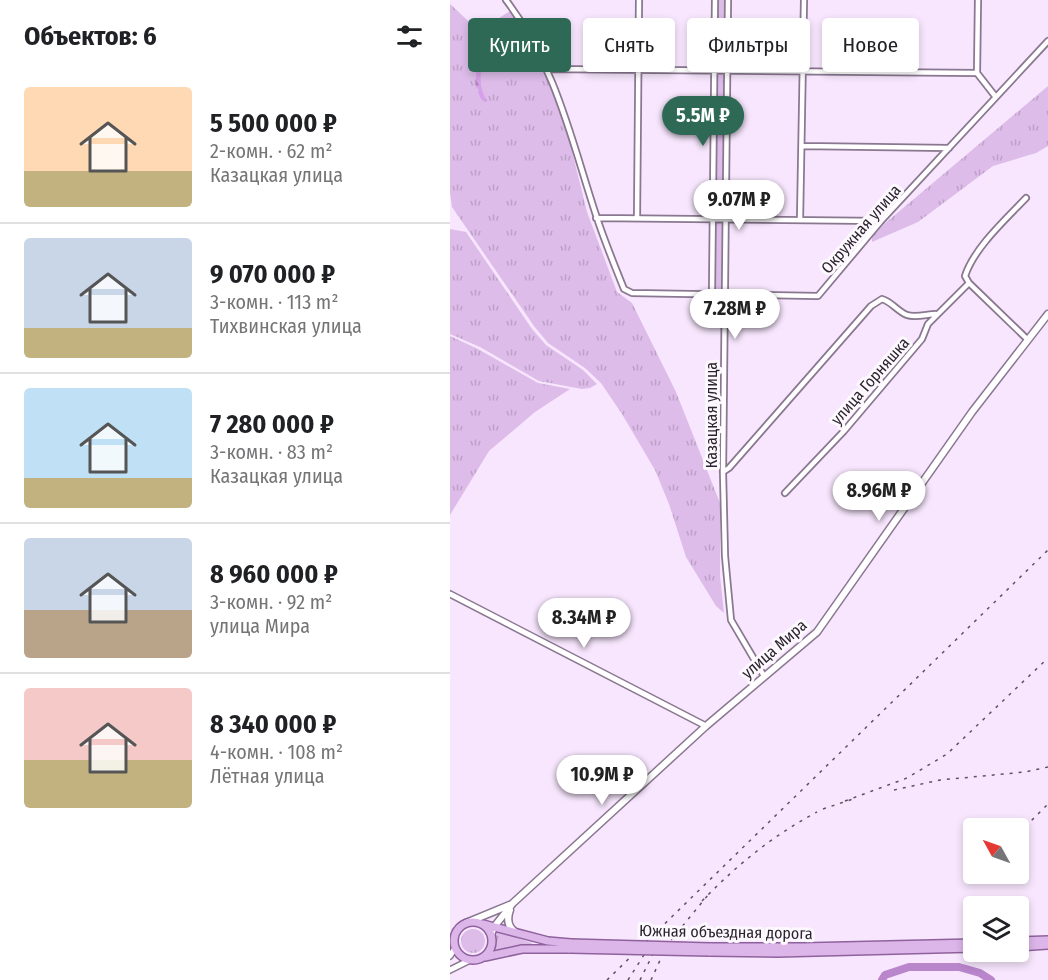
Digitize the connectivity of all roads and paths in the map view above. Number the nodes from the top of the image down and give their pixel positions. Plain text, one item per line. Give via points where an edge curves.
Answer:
1 (506, 0) edge
2 (639, 0) edge
3 (716, 0) edge
4 (728, 0) edge
5 (804, 0) edge
6 (978, 0) edge
7 (519, 18) edge
8 (639, 18) edge
9 (716, 18) edge
10 (728, 18) edge
11 (804, 18) edge
12 (1048, 41) edge
13 (549, 72) edge
14 (639, 72) edge
15 (715, 72) edge
16 (728, 72) edge
17 (803, 72) joint
18 (978, 73) junction
19 (995, 96) junction
20 (802, 146) junction
21 (949, 148) junction
22 (1026, 198) dead end
23 (596, 218) junction
24 (637, 218) junction
25 (714, 220) junction
26 (726, 220) junction
27 (800, 220) junction
28 (881, 221) junction
29 (969, 283) junction
30 (712, 294) junction
31 (724, 294) junction
32 (936, 314) junction
33 (1047, 317) edge
34 (1027, 339) junction
35 (723, 472) junction
36 (784, 493) dead end
37 (450, 594) edge
38 (764, 676) junction
39 (706, 726) junction
40 (513, 903) junction
41 (480, 923) junction
42 (464, 924) junction
43 (450, 927) edge
44 (494, 927) junction
45 (520, 935) junction
46 (491, 936) junction
47 (1048, 940) edge
48 (1029, 941) edge
49 (963, 943) edge
50 (1048, 945) edge
51 (570, 946) junction
52 (1029, 946) edge
53 (963, 948) edge
54 (710, 950) junction
55 (452, 953) edge
56 (483, 957) junction
57 (470, 960) junction
58 (450, 970) edge

1 - 7 street, Окружная улица
2 - 8 street
3 - 9 street
4 - 10 street, Казацкая улица
5 - 11 street
6 - 18 street
12 - 19 street, Окружная улица
13 - 23 street, Окружная улица
14 - 24 street
15 - 25 street
16 - 26 street, Казацкая улица
17 - 18 street
17 - 20 street
18 - 19 street
19 - 21 street, Окружная улица
20 - 21 street
20 - 27 street
21 - 28 street, Окружная улица
22 - 29 street via 968,267 965,276
23 - 24 street
23 - 30 street, Окружная улица via 627,292
24 - 25 street
25 - 26 street
25 - 30 street
26 - 27 street
26 - 31 street, Казацкая улица
27 - 28 street
28 - 31 street, Окружная улица via 818,296
29 - 32 street, улица Горняшка
29 - 34 street
30 - 31 street, Окружная улица
31 - 35 street, Казацкая улица
32 - 35 street via 911,316 882,299 872,306
32 - 36 street, улица Горняшка via 922,339 844,431
33 - 34 main road, улица Мира
34 - 38 main road, улица Мира via 817,632
35 - 38 street, Казацкая улица via 731,620
37 - 39 street
38 - 39 main road, улица Мира
39 - 40 main road, улица Мира
40 - 42 main road, улица Мира
40 - 44 main road, улица Мира
40 - 45 main road via 508,924
41 - 42 main road
41 - 44 main road, Южная объездная дорога
41 - 46 main road
42 - 43 main road
42 - 55 main road via 454,936
44 - 45 main road, Южная объездная дорога
44 - 46 main road, улица Мира
45 - 51 main road, Южная объездная дорога
46 - 56 main road, улица Мира via 490,948
47 - 48 main road
49 - 54 main road, Южная объездная дорога
50 - 52 main road
51 - 54 main road, Южная объездная дорога, bridge
51 - 56 main road, Южная объездная дорога via 522,949
53 - 54 main road, Южная объездная дорога via 777,953
55 - 57 main road
56 - 57 main road
57 - 58 street

